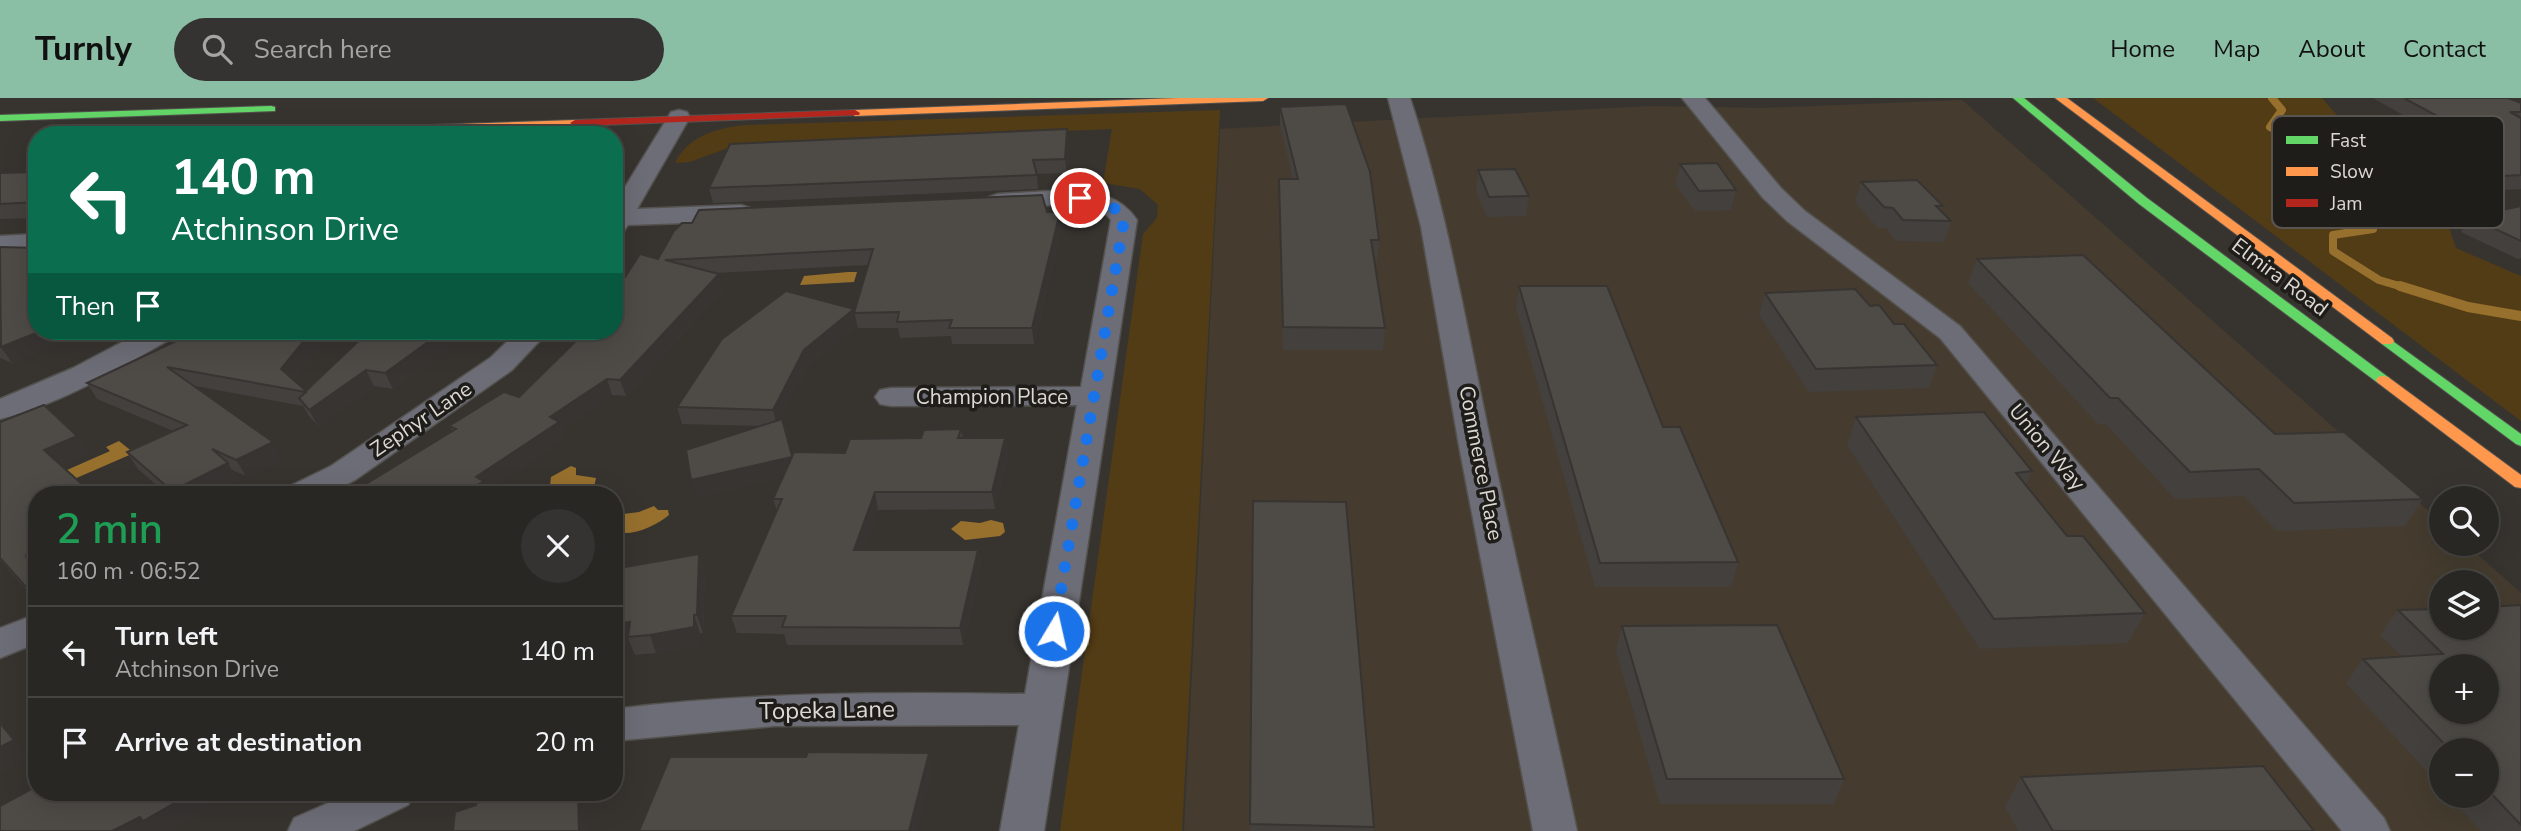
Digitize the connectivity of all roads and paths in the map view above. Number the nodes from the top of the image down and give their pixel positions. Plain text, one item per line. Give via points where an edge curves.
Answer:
1 (791, 98) edge
2 (1263, 98) edge
3 (1399, 98) edge
4 (1692, 98) edge
5 (2018, 98) edge
6 (2060, 98) edge
7 (281, 109) dead end
8 (676, 110) junction
9 (0, 118) edge
10 (450, 126) edge
11 (975, 203) edge
12 (623, 208) edge
13 (772, 211) edge
14 (623, 221) edge
15 (28, 242) edge
16 (0, 244) edge
17 (148, 340) edge
18 (524, 340) edge
19 (1093, 396) junction
20 (891, 397) dead end
21 (0, 410) edge
22 (2521, 441) edge
23 (2521, 483) edge
24 (316, 486) edge
25 (28, 630) edge
26 (0, 644) edge
27 (1041, 710) junction
28 (623, 724) edge
29 (376, 801) edge
30 (310, 831) edge
31 (1022, 831) edge
32 (1555, 831) edge
33 (2368, 831) edge

1 - 8 main road
2 - 8 main road
3 - 32 street, Commerce Place via 1449,303
4 - 33 street, Union Way via 1796,216 1950,332
5 - 23 main road, Elmira Road via 2143,201
6 - 22 main road, Elmira Road
7 - 9 main road
8 - 10 main road
8 - 12 street
11 - 19 street via 1080,198 1107,204 1122,214
13 - 14 street
15 - 16 street
17 - 21 street
18 - 24 street, Zephyr Lane via 490,372
19 - 20 street, Champion Place
19 - 27 street
25 - 26 street
27 - 28 street, Topeka Lane via 785,709 689,714
27 - 31 street
29 - 30 street

